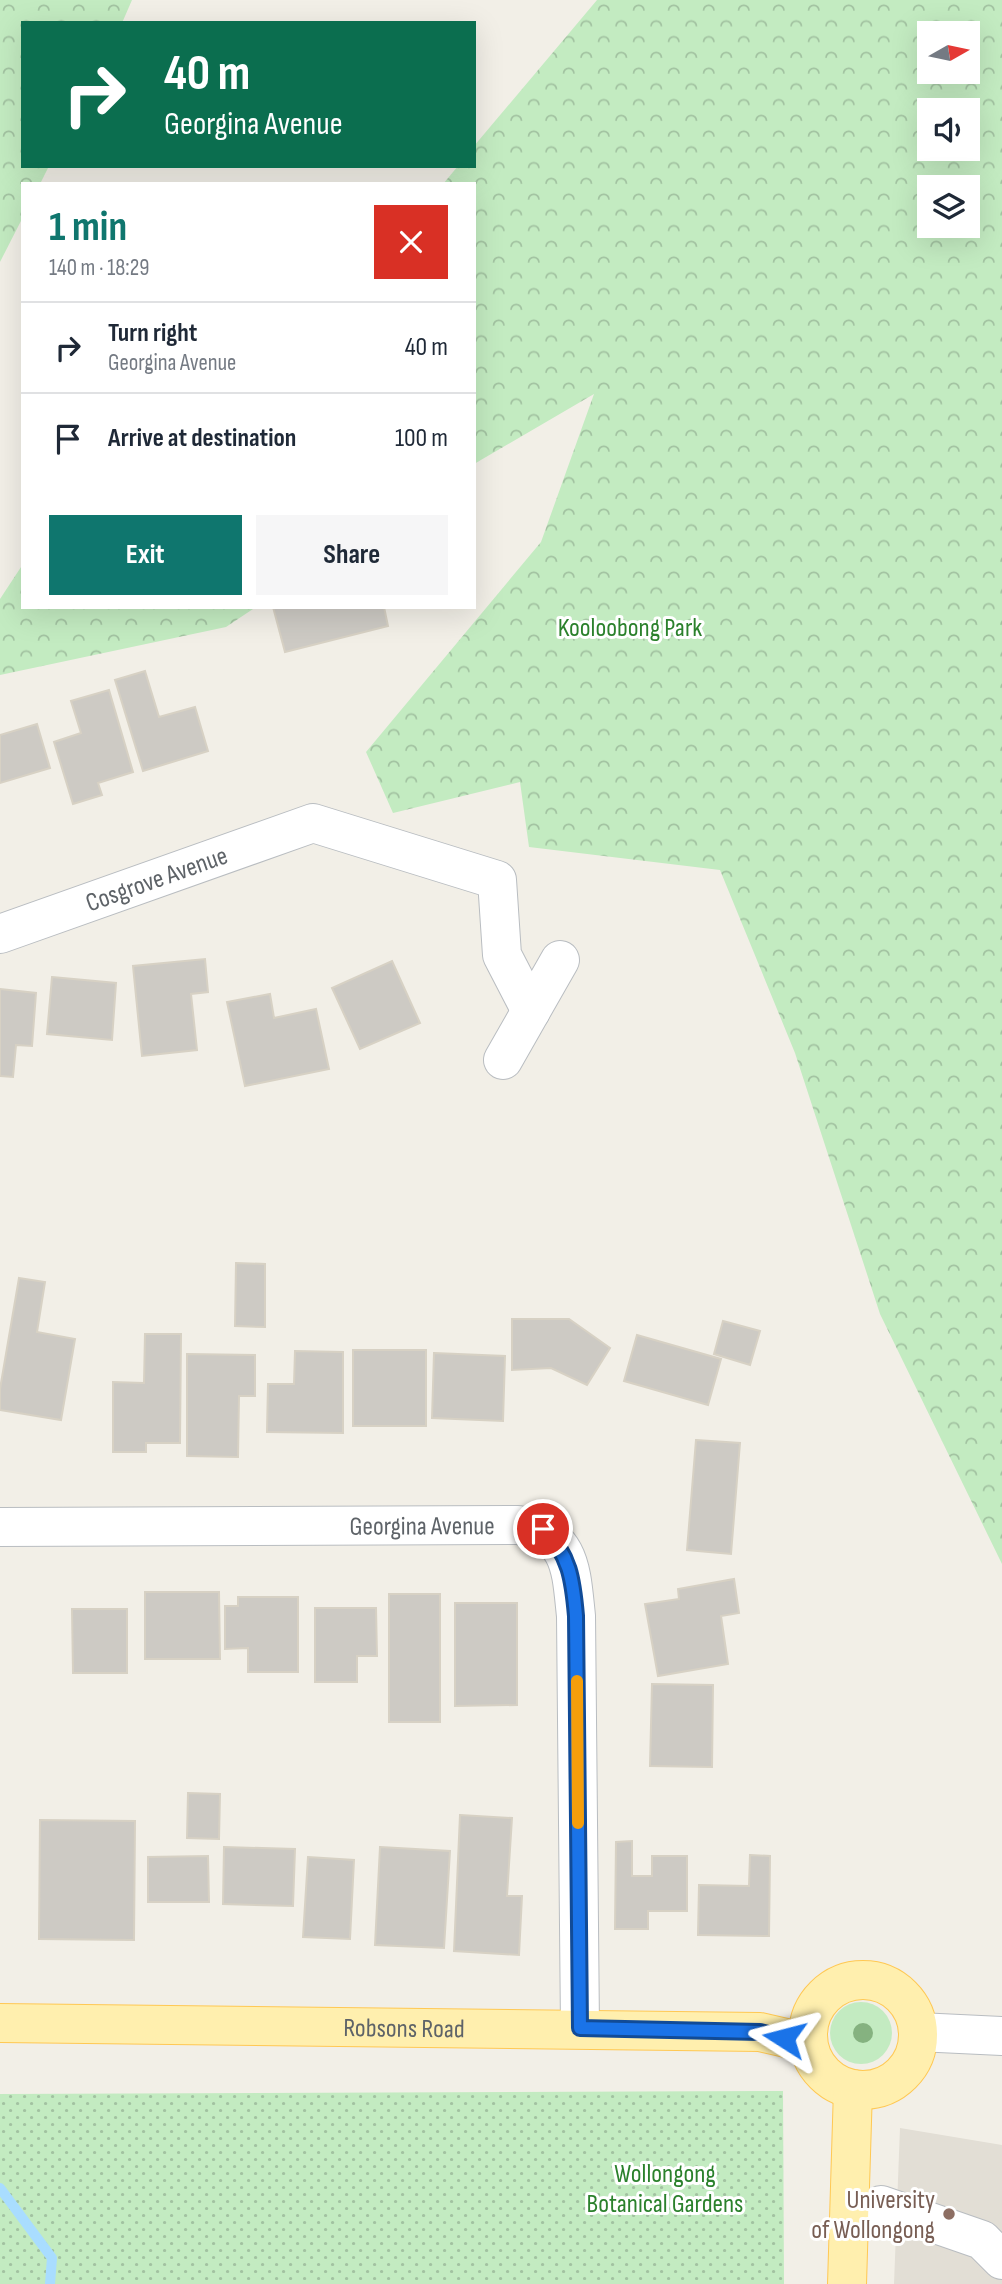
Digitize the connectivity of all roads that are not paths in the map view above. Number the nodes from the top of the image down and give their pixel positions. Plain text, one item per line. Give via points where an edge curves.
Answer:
1 (0, 934) edge
2 (560, 961) dead end
3 (531, 1011) junction
4 (503, 1060) dead end
5 (0, 1527) edge
6 (0, 2023) edge
7 (580, 2028) junction
8 (918, 2032) junction
9 (1002, 2036) edge
10 (808, 2043) junction
11 (853, 2089) junction
12 (847, 2226) junction
13 (1002, 2260) edge
14 (846, 2284) edge

1 - 3 street, Cosgrove Avenue via 313,822 497,880 502,955
2 - 3 street
3 - 4 street
5 - 7 street, Georgina Avenue via 518,1525 543,1529 558,1543 572,1570 576,1616
6 - 7 main road, Robsons Road
7 - 10 main road, Robsons Road via 760,2032
8 - 9 street
8 - 10 main road via 911,2008 900,1993 874,1980 855,1980 828,1991 815,2006
8 - 11 main road via 911,2063 898,2077 872,2089
10 - 11 main road via 826,2076
11 - 12 main road
12 - 13 street via 881,2205 982,2241
12 - 14 main road

